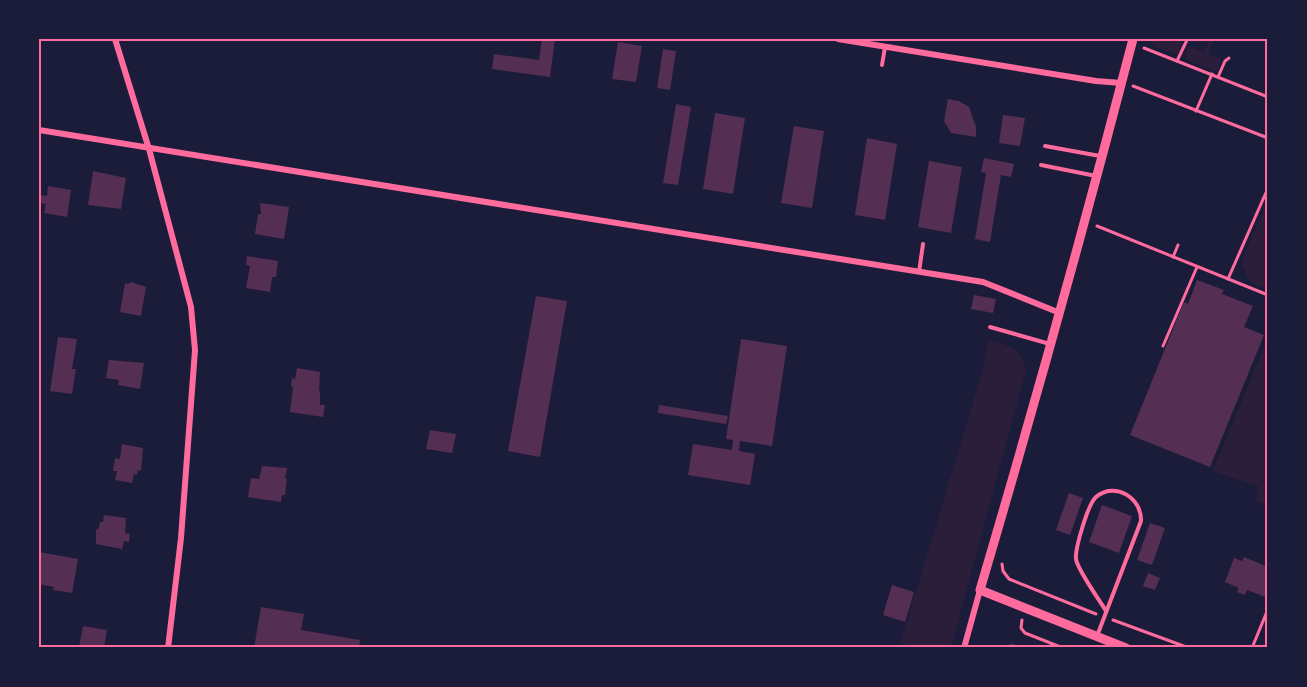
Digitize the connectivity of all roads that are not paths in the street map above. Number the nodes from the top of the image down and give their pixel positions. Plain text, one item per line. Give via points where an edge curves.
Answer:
1 (115, 39) edge
2 (838, 39) edge
3 (1133, 39) edge
4 (885, 47) junction
5 (882, 65) dead end
6 (1121, 83) junction
7 (39, 130) edge
8 (1045, 146) dead end
9 (149, 149) junction
10 (1103, 157) junction
11 (1041, 165) dead end
12 (1098, 177) junction
13 (923, 244) dead end
14 (919, 272) junction
15 (1060, 313) junction
16 (990, 327) dead end
17 (1052, 344) junction
18 (980, 590) junction
19 (1106, 611) junction
20 (1097, 636) junction
21 (168, 648) edge
22 (964, 648) edge
23 (1126, 648) edge

1 - 9 street
2 - 4 street
3 - 6 street
4 - 5 lane
4 - 6 street
6 - 10 street
7 - 9 street
8 - 10 lane
9 - 14 street
9 - 21 street via 191,307 195,350
10 - 12 street
11 - 12 lane
12 - 15 street
13 - 14 lane
14 - 15 street via 983,282
15 - 17 street
16 - 17 lane
17 - 18 street
18 - 20 street
18 - 22 street
19 - 19 lane via 1076,556 1092,502 1109,491 1133,499 1140,507 1141,518
19 - 20 lane
20 - 23 street

